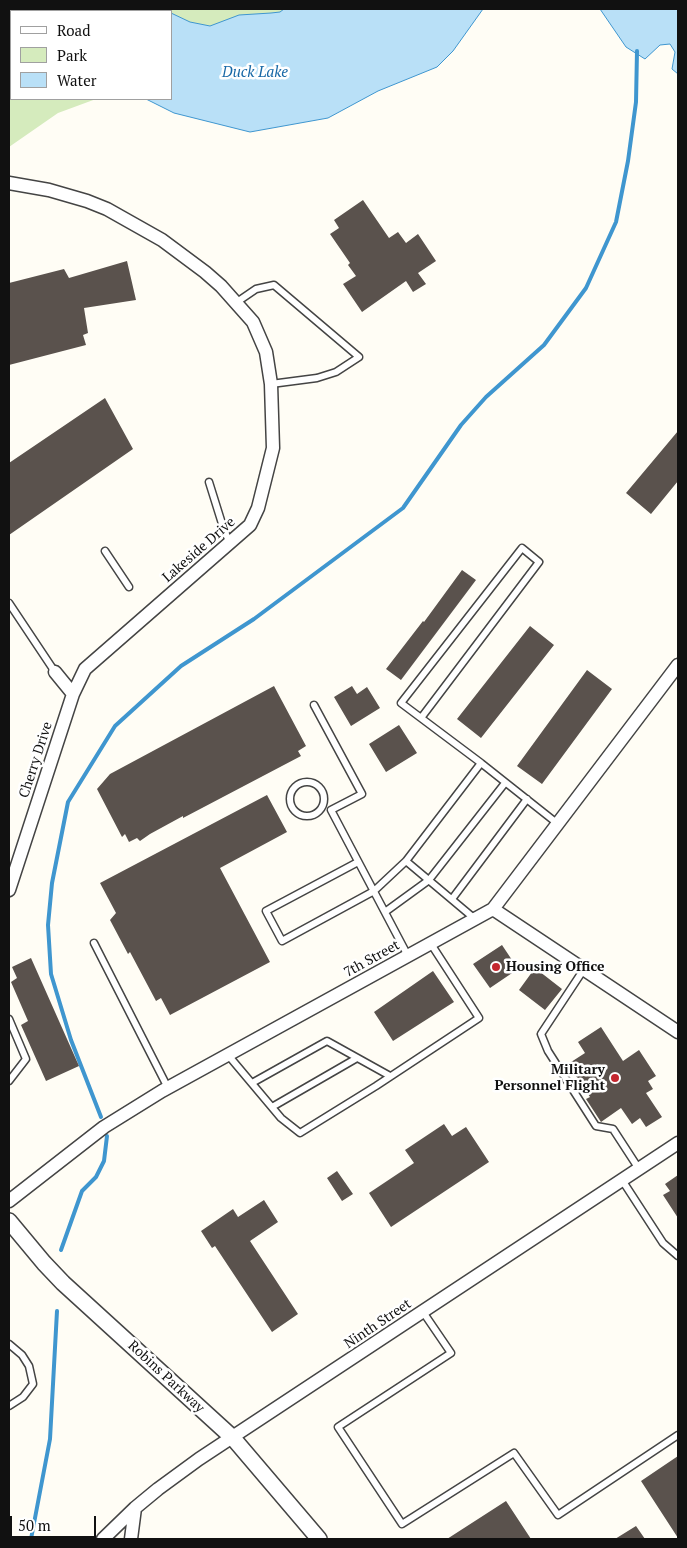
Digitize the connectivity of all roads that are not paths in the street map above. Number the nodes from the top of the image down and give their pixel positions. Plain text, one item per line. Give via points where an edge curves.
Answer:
1 (9, 183) edge
2 (237, 302) junction
3 (271, 384) junction
4 (209, 482) dead end
5 (230, 543) junction
6 (105, 551) dead end
7 (129, 587) dead end
8 (9, 603) edge
9 (678, 666) edge
10 (55, 672) joint
11 (73, 694) junction
12 (314, 705) dead end
13 (421, 718) junction
14 (481, 763) junction
15 (505, 782) junction
16 (527, 800) junction
17 (322, 806) junction
18 (331, 810) junction
19 (558, 824) junction
20 (406, 861) junction
21 (358, 862) junction
22 (429, 880) junction
23 (9, 890) edge
24 (374, 891) junction
25 (452, 899) junction
26 (493, 908) junction
27 (385, 912) junction
28 (475, 919) junction
29 (94, 943) dead end
30 (431, 944) junction
31 (408, 956) junction
32 (584, 969) junction
33 (9, 1019) edge
34 (678, 1032) edge
35 (228, 1054) junction
36 (357, 1058) junction
37 (390, 1076) junction
38 (9, 1081) edge
39 (252, 1083) junction
40 (168, 1088) junction
41 (272, 1107) junction
42 (678, 1143) edge
43 (640, 1169) junction
44 (622, 1180) junction
45 (9, 1201) edge
46 (9, 1221) edge
47 (678, 1256) edge
48 (423, 1312) junction
49 (9, 1344) edge
50 (9, 1406) edge
51 (678, 1435) edge
52 (233, 1438) junction
53 (135, 1508) junction
54 (103, 1539) edge
55 (131, 1539) edge
56 (319, 1539) edge

1 - 2 street, Lakeside Drive via 49,190 107,209 162,240
2 - 3 street, Lakeside Drive via 253,322 266,352
2 - 3 lane via 256,289 274,284 359,357 336,372 317,378
3 - 5 street, Lakeside Drive via 273,448 258,508 250,524
4 - 5 lane
5 - 11 street, Lakeside Drive via 85,669
6 - 7 lane
8 - 10 lane
9 - 19 street, 7th Street
10 - 11 street
11 - 23 street, Cherry Drive
12 - 18 lane via 362,794
13 - 13 lane via 401,703 522,548 539,562
13 - 14 lane
14 - 15 lane
14 - 20 lane
15 - 16 lane
15 - 22 lane
16 - 19 lane
16 - 25 lane
17 - 17 lane via 309,816 298,813 290,799 294,789 303,783 314,784 324,796
17 - 18 lane
18 - 21 lane
19 - 26 street, 7th Street
20 - 22 lane
20 - 24 lane
21 - 24 lane
21 - 24 lane via 266,910 282,940
22 - 25 lane
22 - 27 lane
24 - 27 lane
25 - 28 lane
26 - 28 street, 7th Street
26 - 32 street
27 - 31 lane
28 - 30 street, 7th Street
29 - 40 lane
30 - 31 street, 7th Street
30 - 37 lane via 480,1018
31 - 35 street, 7th Street
32 - 34 street
32 - 43 lane via 541,1034 548,1051 596,1126 613,1129
33 - 38 lane via 26,1059
35 - 39 lane
35 - 40 street, 7th Street
36 - 37 lane
36 - 39 lane via 327,1041
36 - 41 lane
37 - 41 lane via 300,1133
39 - 41 lane
40 - 45 street, 7th Street via 104,1127
42 - 43 street, Ninth Street
43 - 44 street, Ninth Street
44 - 47 lane via 663,1243
44 - 48 street, Ninth Street
46 - 52 street, Robins Parkway via 63,1283
48 - 51 lane via 451,1353 338,1427 402,1524 514,1453 558,1515
48 - 52 street, Ninth Street
49 - 50 lane via 29,1366 33,1384 23,1397
52 - 53 street, Ninth Street
52 - 56 street, Robins Parkway
53 - 54 street, Ninth Street
53 - 55 street

